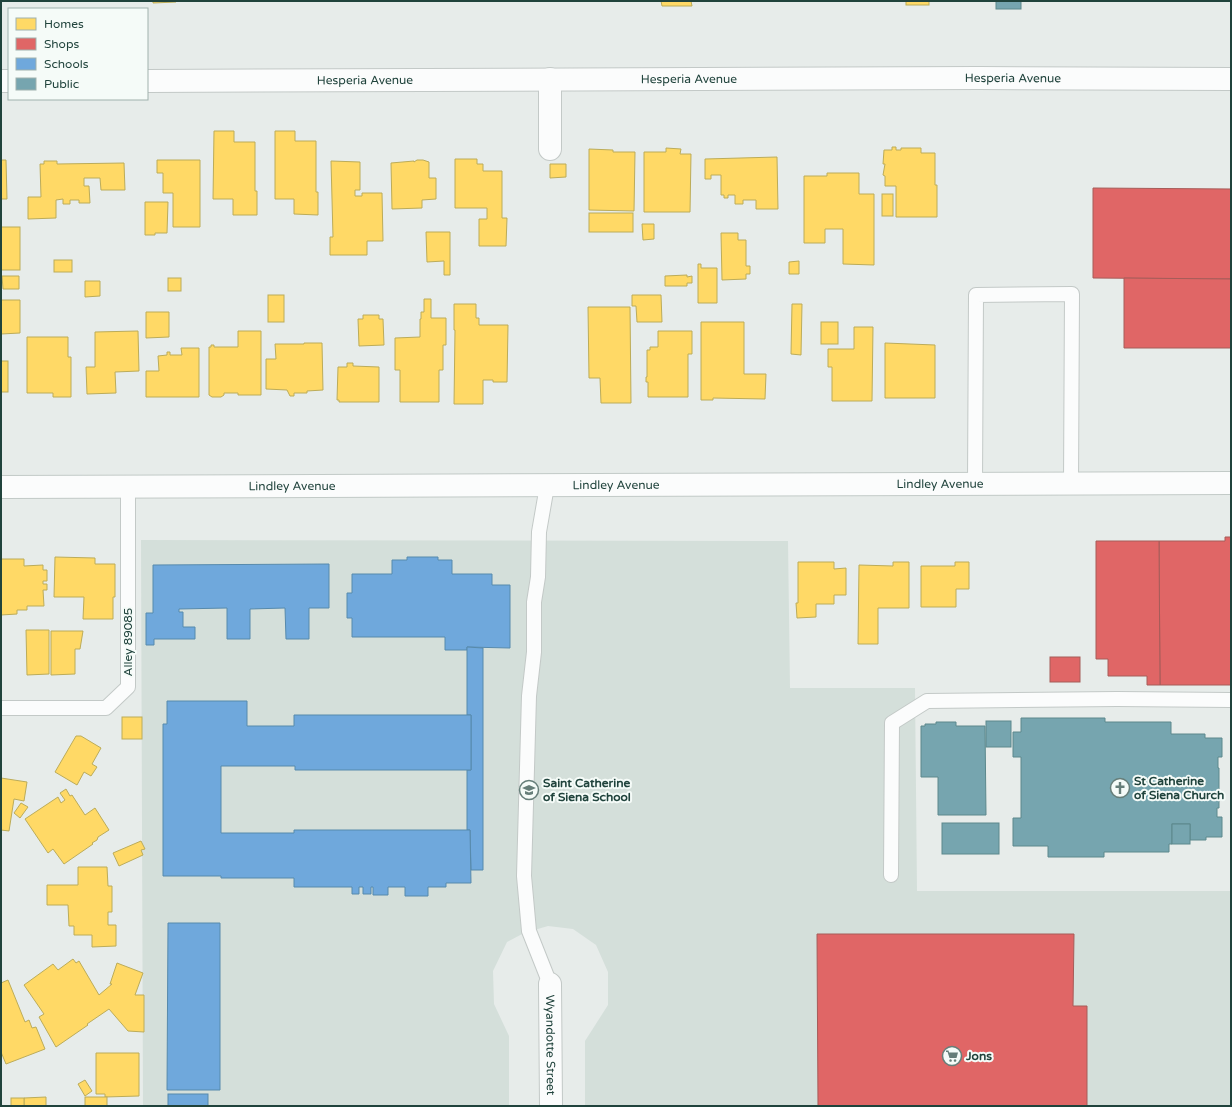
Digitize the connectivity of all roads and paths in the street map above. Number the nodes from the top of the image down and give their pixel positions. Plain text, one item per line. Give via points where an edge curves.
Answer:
1 (550, 79) junction
2 (1231, 79) edge
3 (148, 81) edge
4 (550, 149) dead end
5 (1071, 483) junction
6 (1231, 483) edge
7 (975, 484) junction
8 (128, 486) junction
9 (547, 486) junction
10 (1, 487) edge
11 (1231, 700) edge
12 (1, 708) edge
13 (891, 875) dead end
14 (550, 984) joint
15 (551, 1106) edge

1 - 2 street, Hesperia Avenue
1 - 3 street, Hesperia Avenue
1 - 4 street
5 - 6 street, Lindley Avenue
5 - 7 street, Lindley Avenue
5 - 7 lane via 1072,294 976,295
7 - 9 street, Lindley Avenue
8 - 9 street, Lindley Avenue
8 - 10 street, Lindley Avenue
8 - 12 lane, Alley 89085 via 128,687 106,708
9 - 14 lane via 539,532 538,577 534,602 524,876 530,930
11 - 13 lane via 927,701 892,723
14 - 15 street, Wyandotte Street

